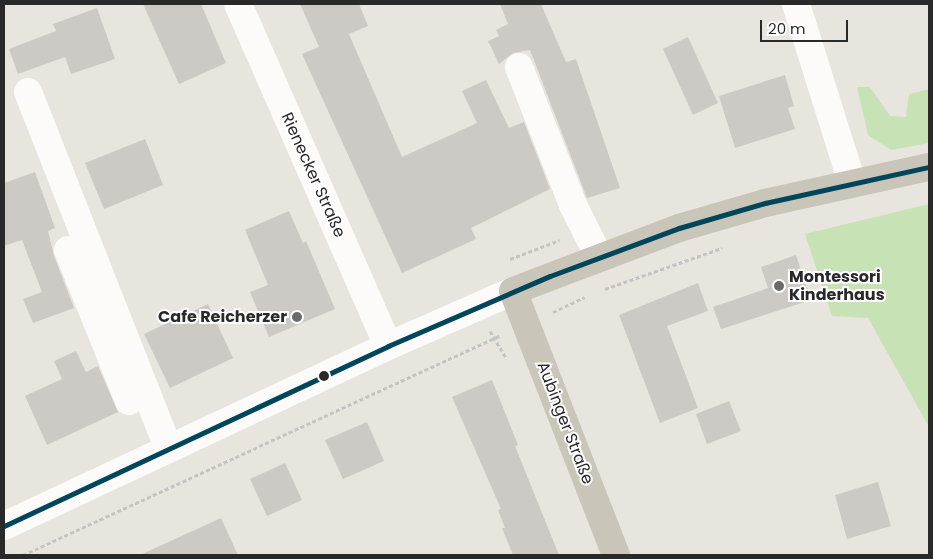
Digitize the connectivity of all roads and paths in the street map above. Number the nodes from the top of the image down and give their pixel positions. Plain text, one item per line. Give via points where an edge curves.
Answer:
1 (238, 4) edge
2 (796, 4) edge
3 (519, 67) dead end
4 (28, 92) dead end
5 (929, 167) edge
6 (852, 183) junction
7 (731, 243) dead end
8 (68, 250) dead end
9 (599, 257) junction
10 (512, 291) junction
11 (596, 293) dead end
12 (586, 296) dead end
13 (527, 323) junction
14 (388, 346) junction
15 (160, 452) junction
16 (4, 526) edge
17 (23, 555) edge
18 (616, 555) edge

1 - 14 street, Rienecker Straße
2 - 6 street
3 - 9 street via 573,205
4 - 15 street
5 - 6 main road
6 - 9 main road via 679,228
7 - 11 path
8 - 15 street
9 - 10 main road
10 - 13 main road, Aubinger Straße
10 - 14 street
12 - 13 path
13 - 17 path via 379,388
13 - 18 main road, Aubinger Straße
14 - 15 street
15 - 16 street

